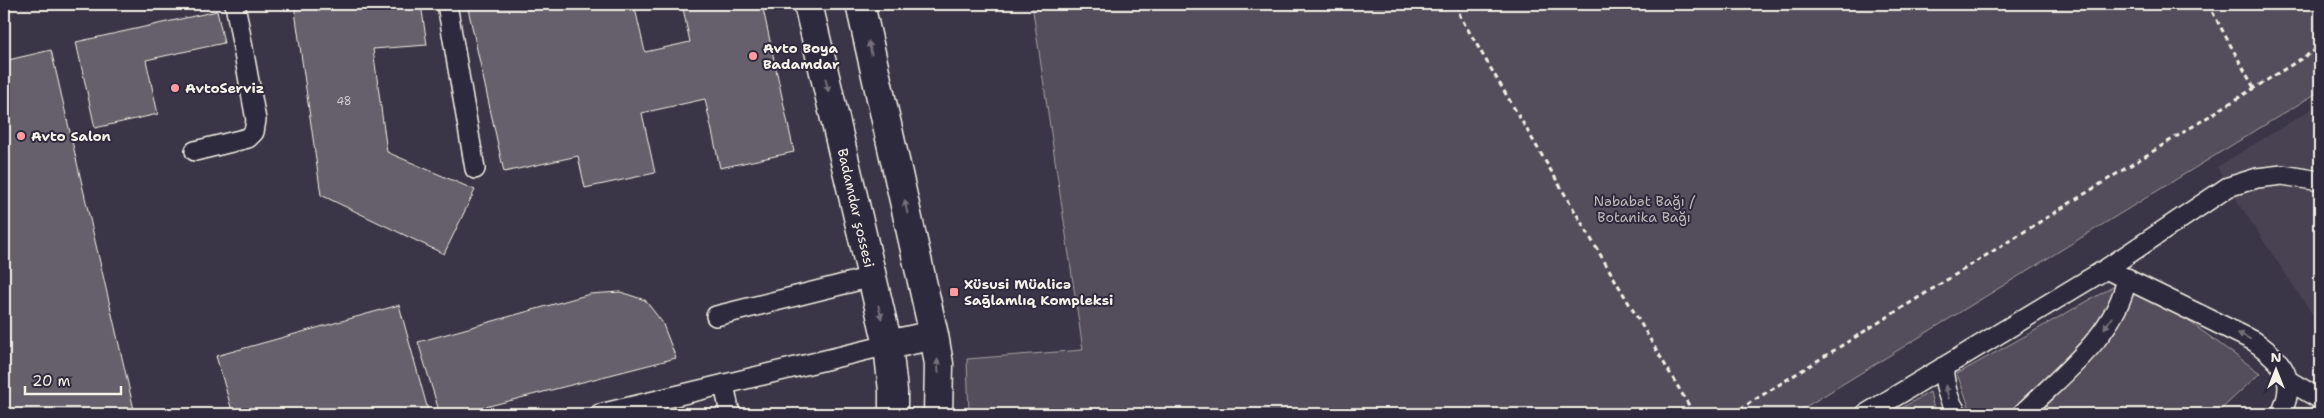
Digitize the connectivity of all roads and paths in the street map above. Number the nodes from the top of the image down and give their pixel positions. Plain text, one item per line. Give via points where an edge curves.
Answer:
1 (235, 4) edge
2 (447, 4) edge
3 (808, 4) edge
4 (860, 4) edge
5 (1457, 4) edge
6 (2208, 4) edge
7 (2320, 47) edge
8 (2254, 88) junction
9 (195, 150) dead end
10 (476, 169) dead end
11 (2320, 180) edge
12 (2106, 269) junction
13 (872, 277) junction
14 (2127, 278) junction
15 (716, 316) dead end
16 (934, 335) junction
17 (888, 345) junction
18 (1943, 367) junction
19 (2289, 381) junction
20 (724, 384) junction
21 (2320, 398) edge
22 (600, 414) edge
23 (730, 414) edge
24 (893, 414) edge
25 (938, 414) edge
26 (1694, 414) edge
27 (1732, 414) edge
28 (1866, 414) edge
29 (1958, 414) edge
30 (2022, 414) edge
31 (2281, 414) edge

1 - 9 lane via 256,120 254,132 248,138
2 - 10 lane
3 -> 13 main road, Badamdar şossesi
16 -> 4 main road
5 - 26 path via 1460,16
6 - 8 path
7 - 8 path
8 - 27 path
11 - 12 lane via 2282,175 2228,187
12 - 14 lane
12 - 18 lane
13 - 15 lane
13 -> 17 main road, Badamdar şossesi
19 -> 14 lane via 2276,356 2254,340
14 -> 30 lane via 2118,306 2104,329
16 - 17 main road
25 -> 16 main road via 939,364
17 - 20 lane
17 - 24 main road, Badamdar şossesi via 894,391
18 - 28 lane
29 -> 18 lane via 1946,391
19 - 21 lane
19 - 31 lane via 2289,397
20 - 22 lane
20 - 23 lane

